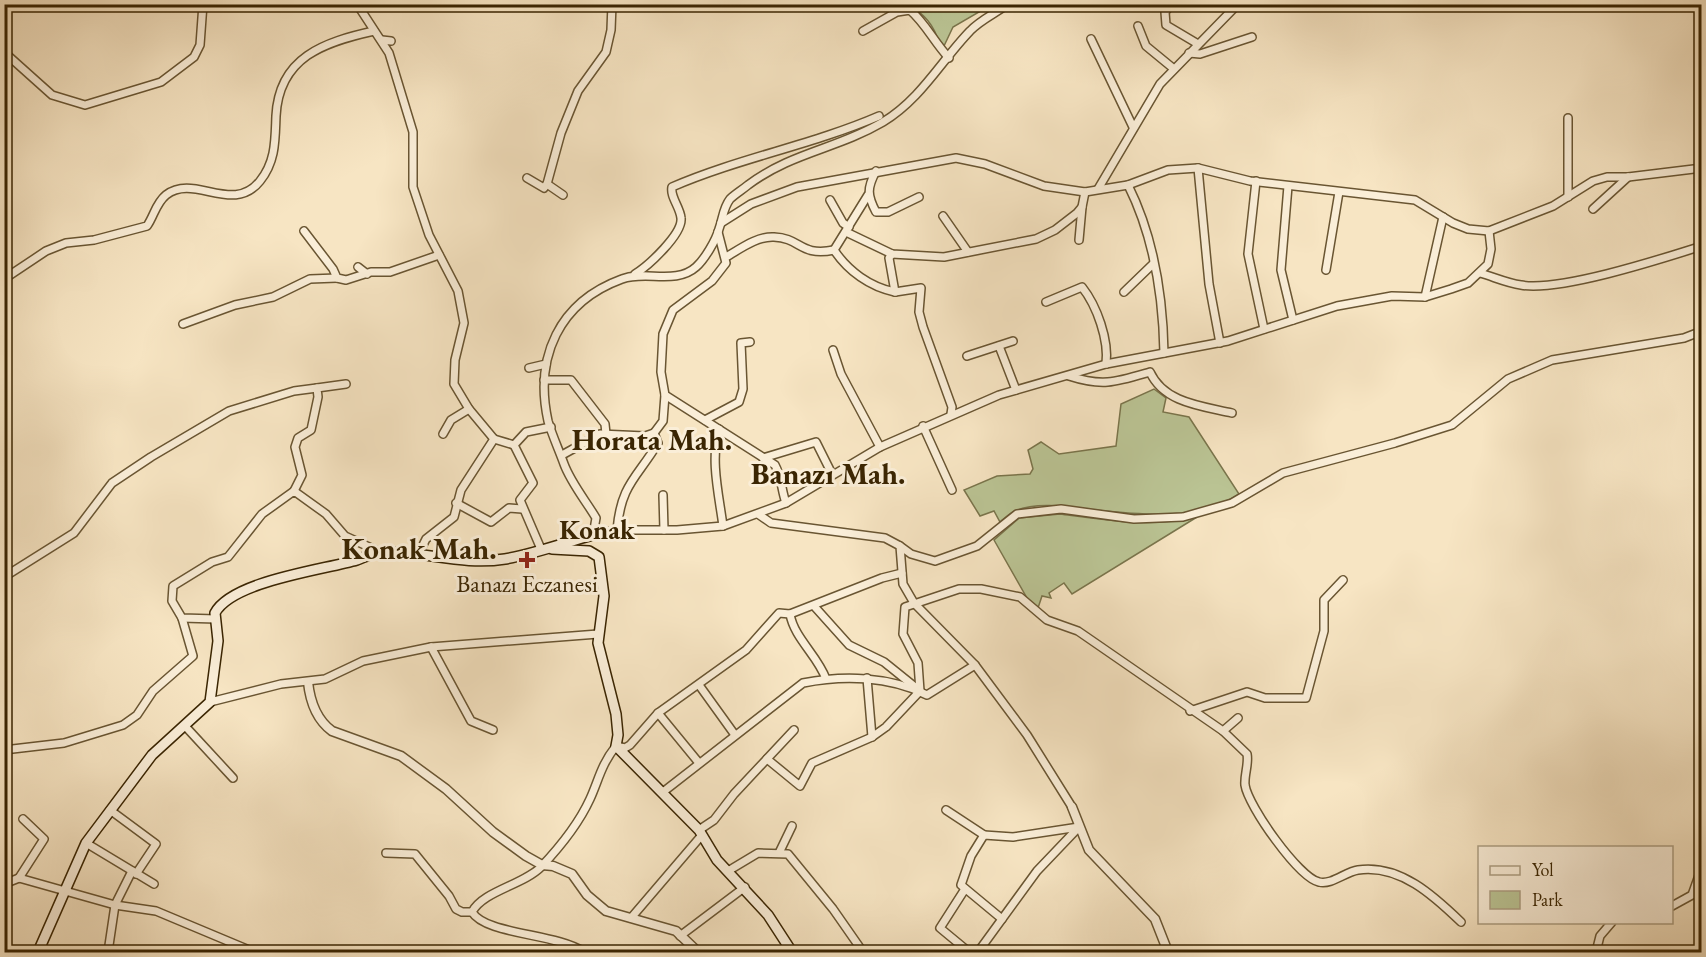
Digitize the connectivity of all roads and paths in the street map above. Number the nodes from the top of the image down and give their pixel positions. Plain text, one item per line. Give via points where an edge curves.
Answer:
1 (203, 4) edge
2 (357, 4) edge
3 (612, 4) edge
4 (1008, 4) edge
5 (1172, 4) edge
6 (1238, 4) edge
7 (1138, 26) dead end
8 (374, 31) junction
9 (863, 31) dead end
10 (1252, 37) dead end
11 (1091, 39) dead end
12 (382, 40) junction
13 (391, 41) dead end
14 (1198, 45) junction
15 (4, 52) edge
16 (1189, 53) junction
17 (949, 58) junction
18 (1174, 69) junction
19 (879, 117) dead end
20 (1568, 118) dead end
21 (1133, 127) junction
22 (1198, 168) junction
23 (1701, 168) edge
24 (876, 171) junction
25 (1628, 177) junction
26 (527, 178) dead end
27 (1256, 182) junction
28 (547, 184) junction
29 (1128, 185) junction
30 (1288, 186) junction
31 (1098, 189) junction
32 (1084, 192) junction
33 (1339, 192) junction
34 (563, 195) dead end
35 (868, 195) junction
36 (919, 197) dead end
37 (1568, 197) junction
38 (830, 200) dead end
39 (1082, 207) junction
40 (1593, 209) dead end
41 (944, 216) dead end
42 (1443, 217) junction
43 (721, 223) junction
44 (848, 229) junction
45 (304, 231) dead end
46 (1489, 231) junction
47 (718, 232) junction
48 (1079, 240) dead end
49 (1701, 246) edge
50 (834, 250) junction
51 (968, 252) junction
52 (892, 254) junction
53 (439, 255) junction
54 (726, 257) junction
55 (1153, 264) junction
56 (358, 267) dead end
57 (1326, 270) dead end
58 (1480, 273) junction
59 (367, 274) junction
60 (634, 275) junction
61 (337, 278) junction
62 (4, 279) edge
63 (895, 292) junction
64 (1124, 292) dead end
65 (1425, 297) junction
66 (1046, 302) dead end
67 (1293, 320) junction
68 (183, 324) dead end
69 (1264, 329) junction
70 (1701, 331) edge
71 (1013, 341) dead end
72 (750, 342) dead end
73 (1220, 343) junction
74 (999, 346) junction
75 (833, 350) dead end
76 (1164, 353) junction
77 (967, 356) dead end
78 (546, 364) junction
79 (1106, 364) junction
80 (529, 368) dead end
81 (1067, 375) junction
82 (544, 380) junction
83 (346, 384) dead end
84 (317, 388) junction
85 (1016, 390) junction
86 (665, 395) junction
87 (469, 409) junction
88 (1232, 413) dead end
89 (951, 414) junction
90 (705, 420) junction
91 (923, 426) junction
92 (551, 427) junction
93 (719, 429) junction
94 (654, 433) junction
95 (443, 434) dead end
96 (606, 434) junction
97 (494, 439) junction
98 (514, 445) junction
99 (880, 447) junction
100 (562, 455) junction
101 (763, 458) junction
102 (832, 474) junction
103 (952, 490) dead end
104 (294, 491) junction
105 (663, 495) dead end
106 (456, 503) junction
107 (786, 503) junction
108 (522, 509) junction
109 (758, 514) junction
110 (596, 518) junction
111 (723, 526) junction
112 (617, 530) junction
113 (664, 530) junction
114 (603, 531) junction
115 (593, 535) junction
116 (900, 546) junction
117 (541, 549) junction
118 (380, 552) junction
119 (419, 553) junction
120 (902, 573) junction
121 (4, 577) edge
122 (1344, 580) dead end
123 (914, 603) junction
124 (814, 606) junction
125 (790, 614) junction
126 (182, 618) junction
127 (216, 619) junction
128 (598, 634) junction
129 (430, 647) junction
130 (975, 665) junction
131 (867, 678) junction
132 (826, 679) junction
133 (308, 682) junction
134 (699, 685) junction
135 (920, 691) junction
136 (210, 702) junction
137 (1190, 711) junction
138 (658, 713) junction
139 (1238, 718) dead end
140 (185, 726) junction
141 (493, 730) dead end
142 (794, 730) dead end
143 (1223, 731) junction
144 (735, 735) junction
145 (873, 737) junction
146 (616, 746) junction
147 (4, 750) edge
148 (767, 759) junction
149 (699, 763) junction
150 (233, 778) dead end
151 (663, 792) junction
152 (1072, 807) joint
153 (110, 810) junction
154 (946, 810) dead end
155 (23, 819) dead end
156 (792, 826) dead end
157 (1079, 827) junction
158 (700, 833) junction
159 (984, 835) junction
160 (87, 843) junction
161 (386, 853) dead end
162 (779, 853) junction
163 (542, 865) junction
164 (1701, 867) edge
165 (729, 871) junction
166 (134, 872) junction
167 (19, 878) junction
168 (4, 884) edge
169 (154, 884) dead end
170 (745, 887) junction
171 (64, 889) junction
172 (965, 889) junction
173 (115, 905) junction
174 (1673, 905) edge
175 (472, 912) junction
176 (631, 918) junction
177 (1002, 919) junction
178 (1461, 922) dead end
179 (1610, 924) edge
180 (681, 936) junction
181 (38, 952) edge
182 (108, 952) edge
183 (254, 952) edge
184 (584, 952) edge
185 (698, 952) edge
186 (792, 952) edge
187 (862, 952) edge
188 (969, 952) edge
189 (978, 952) edge
190 (1168, 952) edge
191 (1596, 952) edge

1 - 15 street via 200,45 194,57 161,82 85,105 52,95
2 - 8 street
3 - 28 street via 606,52 578,91
4 - 17 street via 971,29
5 - 14 street via 1165,12 1166,25
6 - 14 street
7 - 18 street via 1146,46
8 - 12 street
8 - 62 street via 347,37 292,66 280,90 271,162 250,192 240,196 177,189 159,202 147,226 66,243 46,251
9 - 17 street via 897,12 910,10 924,22
10 - 16 street via 1200,54
11 - 21 street
12 - 13 street
12 - 53 street via 413,132 413,187
14 - 16 street
16 - 18 street
17 - 43 street via 921,90 884,121 861,134 780,163 753,181 730,199
18 - 21 street
19 - 60 street via 825,138 739,161 672,187 680,227 652,263
20 - 37 street
21 - 31 street
22 - 27 street
22 - 29 street via 1168,170
22 - 73 street via 1209,284
23 - 25 street
24 - 32 street via 956,158 985,164 1044,186
24 - 35 street
24 - 43 street via 797,187 752,204
25 - 37 street via 1593,181
25 - 40 street
26 - 28 street via 544,188
27 - 30 street
27 - 69 street via 1248,254
28 - 34 street
29 - 31 street
29 - 55 street via 1147,229
30 - 33 street
30 - 67 street via 1281,270
31 - 32 street
32 - 39 street
33 - 42 street via 1415,200
33 - 57 street
35 - 36 street via 876,212 888,212
35 - 44 street
37 - 46 street
38 - 44 street
39 - 48 street
39 - 51 street via 1061,226 1036,239
41 - 51 street
42 - 46 street via 1468,229
42 - 65 street
43 - 47 street
44 - 50 street
44 - 52 street
45 - 61 street
46 - 58 street via 1488,264
47 - 54 street
47 - 60 street via 699,265 689,273
49 - 58 street via 1544,286 1522,285
50 - 54 street via 810,252 773,237 754,241
50 - 63 street via 845,266 881,289
51 - 52 street via 944,257
52 - 63 street via 889,258
53 - 59 street via 390,272
53 - 87 street via 458,291 464,323 454,384
54 - 86 street via 726,263 712,281 674,310 663,334 661,372
55 - 64 street
55 - 76 street
56 - 59 street
58 - 65 street via 1468,283
59 - 61 street via 346,280
60 - 78 street via 620,279 568,313 553,340
61 - 68 street via 310,279 273,297 235,305
63 - 89 street via 921,288 919,312 952,407
65 - 67 street via 1383,297
66 - 79 street via 1082,287 1098,317
67 - 69 street
69 - 73 street
70 - 116 street via 1684,338 1552,360 1508,379 1452,425 1283,473 1232,503 1183,517 1134,519 1061,509 1017,514 977,546 935,561 910,554
71 - 74 street
72 - 90 street via 741,343 740,402
73 - 76 street
74 - 77 street
74 - 85 street
75 - 99 street via 841,374
76 - 79 street
78 - 80 street
78 - 82 street
79 - 81 street
81 - 85 street
81 - 88 street via 1093,384 1150,372 1156,384 1169,395
82 - 92 street
82 - 96 street via 571,380 605,424
83 - 84 street
84 - 104 street via 311,430 298,438 302,474
84 - 121 street via 229,411 169,447 112,483 74,533
85 - 89 street
86 - 90 street
86 - 94 street via 663,421
87 - 95 street via 451,420
87 - 97 street
89 - 91 street
90 - 93 street
91 - 99 street
91 - 103 street
92 - 98 street via 526,432
92 - 100 street
93 - 101 street
93 - 111 street via 716,472
94 - 96 street
94 - 112 street via 658,443 628,483 619,506
96 - 100 street
97 - 98 street
97 - 106 street
98 - 108 street via 533,483 520,500
99 - 102 street
100 - 110 street
101 - 102 street via 816,442
101 - 107 street via 782,477
102 - 107 street
104 - 118 street via 326,514 345,536
104 - 126 street via 262,514 228,557 212,562 173,586 172,601
105 - 113 street
106 - 108 street via 491,522 509,508
106 - 119 street via 454,517 426,539
107 - 109 street
108 - 117 street
109 - 111 street
109 - 116 street via 771,523 885,538
110 - 114 street
110 - 115 street
111 - 113 street
112 - 113 street
112 - 114 street
114 - 115 street
115 - 117 main road
116 - 120 street
117 - 119 main road via 505,559 467,562
117 - 128 main road via 589,551 599,557 604,596
118 - 119 main road
118 - 127 main road via 295,573 237,594 218,606
120 - 123 street via 903,584
120 - 124 street
122 - 137 street via 1324,600 1324,631 1306,698 1265,698 1247,692
123 - 130 street
123 - 135 street via 904,606 903,634 918,663
123 - 137 street via 958,589 1020,597 1047,620 1078,630
124 - 125 street
124 - 135 street via 849,645 884,662
125 - 132 street via 792,623 822,665
125 - 134 street via 779,613 746,650
126 - 127 street
126 - 147 street via 193,656 153,691 137,715 123,725 64,743
127 - 136 main road via 218,641
128 - 129 street
128 - 146 main road via 616,714
129 - 133 street via 363,661 332,677
129 - 141 street via 471,721
130 - 135 street via 927,694
130 - 152 street
131 - 132 street
131 - 135 street
131 - 145 street
132 - 144 street via 803,683
133 - 136 street via 281,684
133 - 163 street via 310,699 324,725 401,756 446,789 493,832
134 - 138 street
134 - 144 street
135 - 145 street
136 - 140 main road
137 - 143 street
138 - 146 street via 630,745
138 - 149 street
139 - 143 street
140 - 150 street
140 - 153 main road via 152,755
142 - 148 street
143 - 178 street via 1247,754 1245,784 1250,799 1282,848 1309,878 1325,882 1358,870 1395,875 1430,892
144 - 149 street
145 - 148 street via 812,763 800,786
146 - 151 main road
146 - 163 street via 599,770 590,800
148 - 158 street
149 - 151 street
151 - 158 main road
152 - 157 street
153 - 160 main road
153 - 166 street via 156,844
154 - 159 street
155 - 167 street via 44,838
156 - 162 street
157 - 159 street via 1013,837
157 - 177 street via 1038,871
157 - 190 street via 1089,850 1155,919
158 - 165 main road
158 - 176 street
159 - 172 street via 961,880
160 - 166 street
160 - 171 main road
161 - 175 street via 414,854 456,909
162 - 165 street via 758,853
162 - 187 street via 788,854 802,870
163 - 175 street via 484,899
163 - 176 street via 572,874 587,895 606,911
164 - 174 street via 1692,895
165 - 170 main road
166 - 169 street
166 - 173 street
167 - 168 street
167 - 171 street
170 - 180 street
170 - 186 main road
171 - 173 street
171 - 181 main road
172 - 177 street
172 - 188 street via 940,928
173 - 182 street
173 - 183 street via 156,910
175 - 184 street via 488,925 542,935
176 - 180 street via 676,931
177 - 189 street
179 - 191 street via 1600,936
180 - 185 street

